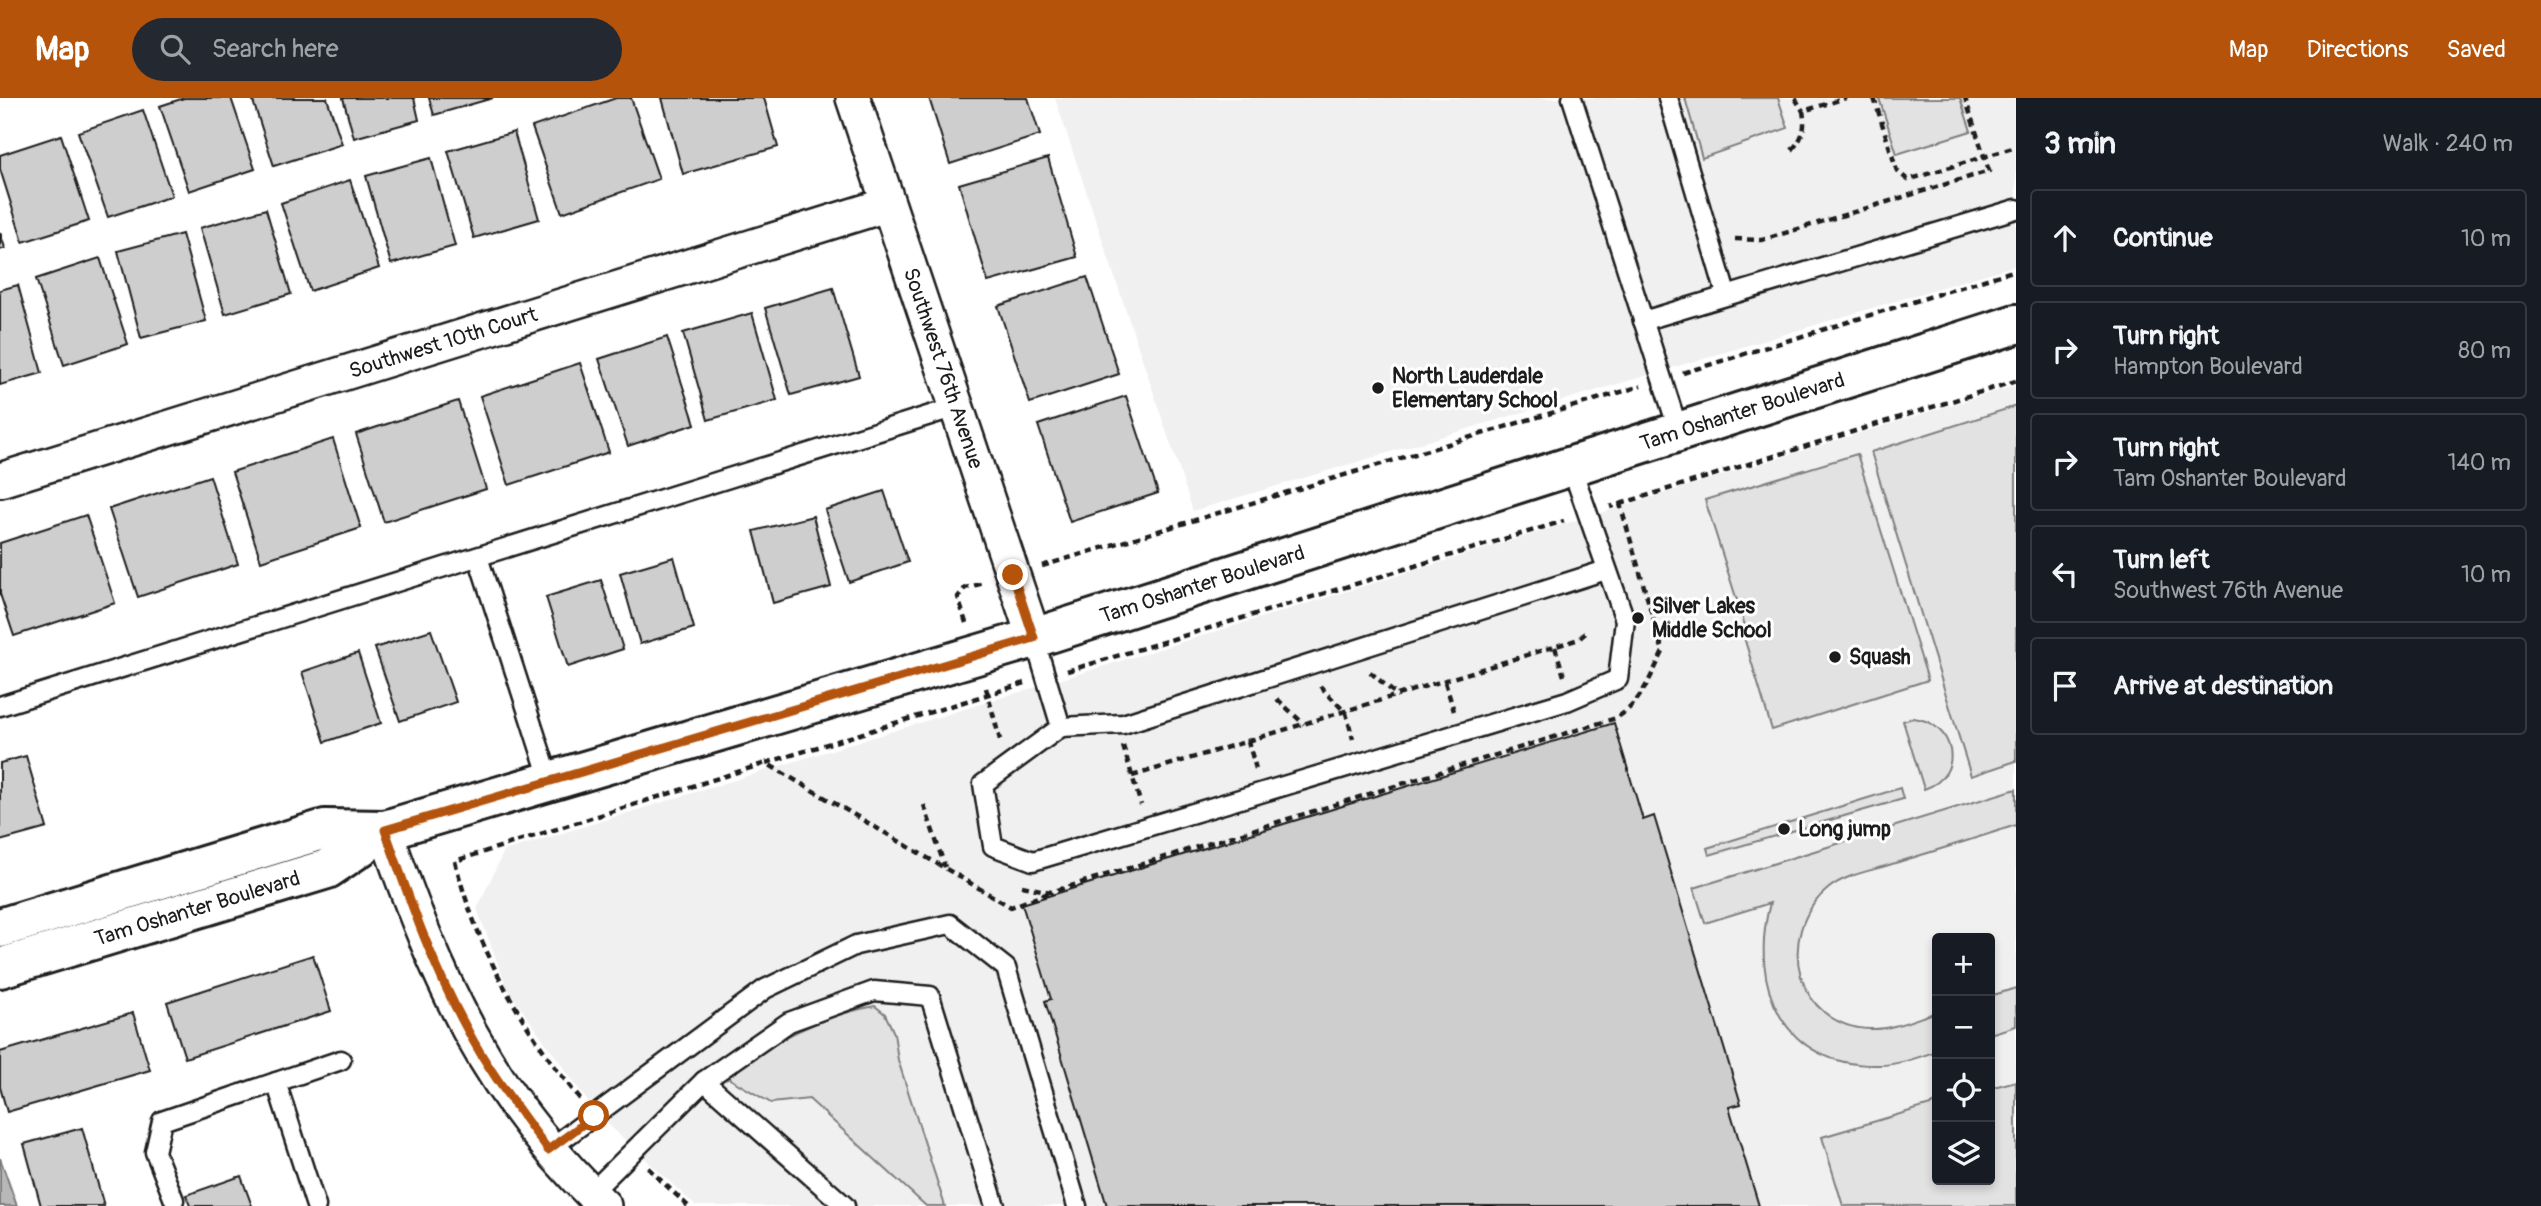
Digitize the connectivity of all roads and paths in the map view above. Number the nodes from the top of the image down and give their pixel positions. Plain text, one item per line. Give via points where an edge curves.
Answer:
1 (853, 98) edge
2 (1572, 98) edge
3 (1668, 98) edge
4 (1796, 98) edge
5 (1846, 98) edge
6 (1874, 98) edge
7 (1965, 98) edge
8 (1803, 111) junction
9 (2016, 147) edge
10 (1792, 150) dead end
11 (1984, 157) junction
12 (886, 205) junction
13 (2016, 209) edge
14 (1726, 233) dead end
15 (2016, 270) edge
16 (1726, 294) junction
17 (1643, 321) junction
18 (2016, 324) edge
19 (1662, 379) junction
20 (2016, 381) edge
21 (956, 407) junction
22 (1679, 432) junction
23 (1571, 466) junction
24 (0, 480) edge
25 (1620, 504) dead end
26 (1074, 556) dead end
27 (478, 557) junction
28 (1606, 570) junction
29 (1588, 630) dead end
30 (1034, 638) junction
31 (1349, 652) junction
32 (1301, 667) junction
33 (1258, 681) junction
34 (988, 694) dead end
35 (1398, 697) junction
36 (0, 706) edge
37 (1346, 713) junction
38 (1116, 724) junction
39 (1304, 725) junction
40 (1061, 727) junction
41 (1248, 741) junction
42 (766, 763) junction
43 (1360, 763) junction
44 (1132, 776) junction
45 (550, 781) junction
46 (1264, 792) junction
47 (1369, 794) dead end
48 (924, 805) dead end
49 (1273, 824) dead end
50 (1148, 826) junction
51 (385, 830) junction
52 (1159, 859) dead end
53 (945, 868) junction
54 (1051, 892) dead end
55 (0, 928) edge
56 (0, 968) edge
57 (341, 1060) dead end
58 (704, 1081) junction
59 (276, 1082) junction
60 (594, 1116) junction
61 (548, 1150) junction
62 (632, 1153) junction
63 (174, 1200) dead end
64 (597, 1200) edge
65 (316, 1206) edge
66 (688, 1206) edge
67 (845, 1206) edge
68 (995, 1206) edge
69 (1077, 1206) edge

1 - 12 street, Southwest 76th Avenue
2 - 17 lane
3 - 16 lane
4 - 8 path
5 - 8 path
6 - 11 path via 1903,178
7 - 11 path
8 - 10 path via 1802,136
9 - 11 path
11 - 14 path via 1989,172 1762,240 1739,241
12 - 21 street, Southwest 76th Avenue
12 - 24 street, Southwest 10th Court
13 - 16 lane
15 - 19 path
16 - 17 lane
17 - 19 lane
18 - 22 street, Tam Oshanter Boulevard
19 - 22 lane
19 - 26 path
20 - 25 path
21 - 27 lane
21 - 30 street, Southwest 76th Avenue
22 - 23 street, Tam Oshanter Boulevard
23 - 28 lane
23 - 30 street, Tam Oshanter Boulevard
27 - 36 lane
27 - 45 lane
28 - 31 lane
28 - 43 lane via 1625,620 1618,679 1567,701
29 - 35 path via 1579,639
30 - 40 lane
30 - 45 street, Tam Oshanter Boulevard
31 - 32 lane
31 - 35 path
32 - 33 lane
32 - 37 path
33 - 38 lane
33 - 39 path
34 - 42 path
35 - 37 path
37 - 39 path
37 - 43 path
38 - 40 lane
38 - 44 path
39 - 41 path
40 - 50 lane via 983,784 993,846 1033,861
41 - 44 path
41 - 46 path
42 - 53 path
42 - 60 path via 455,861 463,895 510,1001
43 - 46 lane
43 - 47 path
44 - 50 path
45 - 51 street, Tam Oshanter Boulevard
46 - 49 path
46 - 50 lane
48 - 53 path
50 - 52 path
51 - 55 street, Tam Oshanter Boulevard via 324,829
51 - 56 street, Tam Oshanter Boulevard via 327,869
51 - 61 street via 419,929 445,987 468,1032
53 - 54 path via 1011,907
57 - 59 lane
58 - 62 lane
58 - 67 lane
58 - 68 lane via 789,1022 874,991 930,996
59 - 63 lane via 162,1121 155,1152
59 - 65 lane
60 - 61 lane
60 - 69 lane via 765,989 856,945 950,924 1006,968
61 - 64 street
62 - 64 lane
62 - 66 path

